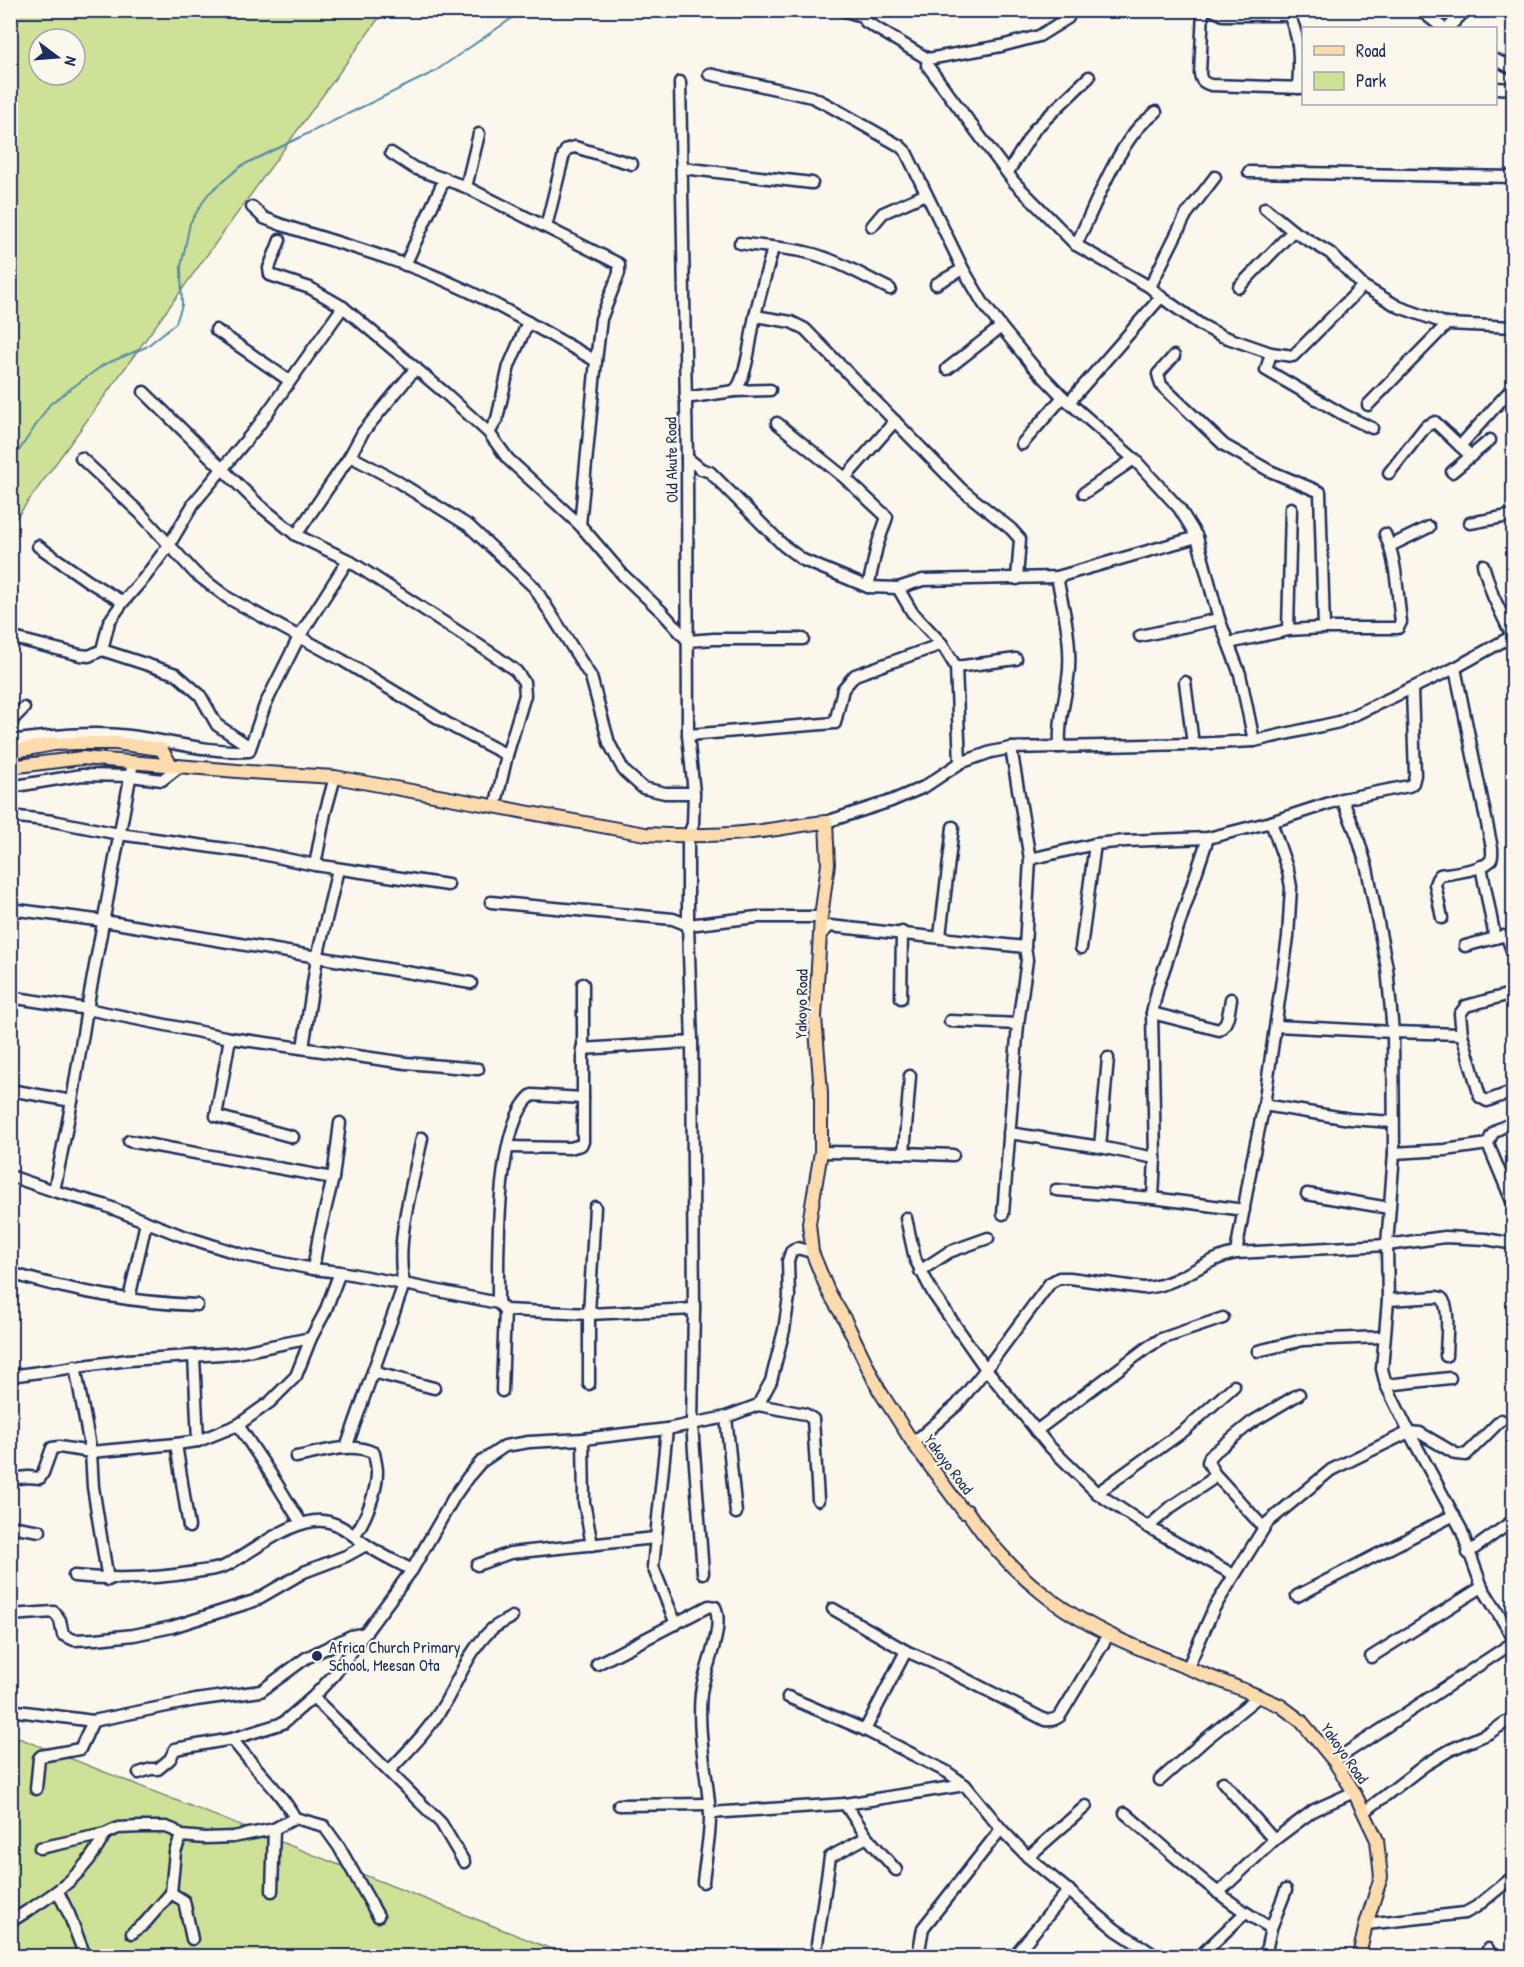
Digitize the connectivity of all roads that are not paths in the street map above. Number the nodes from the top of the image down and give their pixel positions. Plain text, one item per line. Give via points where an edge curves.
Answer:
1 (842, 10) edge
2 (1203, 10) edge
3 (1213, 10) edge
4 (1420, 10) edge
5 (1466, 10) edge
6 (862, 13) edge
7 (1287, 13) edge
8 (1068, 18) dead end
9 (1442, 27) edge
10 (1449, 27) edge
11 (928, 59) junction
12 (1497, 60) edge
13 (1514, 69) edge
14 (708, 74) dead end
15 (1089, 77) dead end
16 (680, 82) dead end
17 (1301, 88) edge
18 (1497, 88) edge
19 (1514, 88) edge
20 (1156, 112) dead end
21 (479, 134) dead end
22 (391, 153) dead end
23 (632, 164) dead end
24 (682, 168) junction
25 (1008, 172) junction
26 (1249, 172) dead end
27 (1215, 177) dead end
28 (1514, 177) edge
29 (445, 178) junction
30 (812, 183) dead end
31 (466, 187) junction
32 (926, 194) junction
33 (252, 207) dead end
34 (1264, 208) dead end
35 (872, 226) dead end
36 (546, 227) junction
37 (1293, 231) junction
38 (280, 240) dead end
39 (740, 243) dead end
40 (1076, 245) junction
41 (773, 248) junction
42 (405, 265) junction
43 (963, 269) junction
44 (936, 284) dead end
45 (1363, 286) junction
46 (1150, 287) junction
47 (1239, 287) dead end
48 (890, 289) dead end
49 (1161, 297) junction
50 (343, 307) junction
51 (755, 316) junction
52 (528, 322) junction
53 (1447, 324) junction
54 (1001, 327) junction
55 (1514, 327) edge
56 (216, 330) dead end
57 (1271, 353) junction
58 (1174, 356) dead end
59 (596, 361) junction
60 (416, 368) junction
61 (947, 369) dead end
62 (290, 381) junction
63 (1514, 386) edge
64 (770, 390) dead end
65 (734, 391) junction
66 (144, 392) dead end
67 (685, 398) junction
68 (1066, 399) junction
69 (1368, 405) dead end
70 (895, 421) junction
71 (777, 423) dead end
72 (1372, 428) dead end
73 (489, 433) junction
74 (1490, 440) dead end
75 (1022, 444) dead end
76 (1460, 446) junction
77 (350, 456) junction
78 (1471, 456) junction
79 (81, 458) dead end
80 (687, 458) junction
81 (1134, 459) junction
82 (222, 471) junction
83 (1452, 472) dead end
84 (1389, 473) dead end
85 (845, 478) junction
86 (1084, 493) dead end
87 (1291, 508) dead end
88 (1514, 515) edge
89 (1470, 523) dead end
90 (580, 525) junction
91 (1429, 527) dead end
92 (1385, 534) dead end
93 (296, 535) junction
94 (1197, 537) junction
95 (169, 545) junction
96 (38, 546) dead end
97 (1390, 546) junction
98 (348, 560) junction
99 (1483, 565) dead end
100 (1057, 577) junction
101 (1017, 579) junction
102 (868, 587) junction
103 (898, 588) junction
104 (123, 602) junction
105 (1219, 619) junction
106 (1324, 628) junction
107 (1288, 630) junction
108 (1513, 635) edge
109 (1140, 636) dead end
110 (10, 637) edge
111 (299, 638) junction
112 (803, 639) dead end
113 (688, 641) junction
114 (1229, 643) junction
115 (942, 644) junction
116 (102, 650) junction
117 (1016, 659) dead end
118 (956, 667) junction
119 (1455, 668) junction
120 (1185, 681) dead end
121 (1412, 689) junction
122 (24, 708) dead end
123 (688, 735) junction
124 (11, 738) edge
125 (1254, 741) junction
126 (1193, 744) junction
127 (250, 747) junction
128 (1060, 747) junction
129 (1011, 748) junction
130 (507, 755) junction
131 (133, 762) junction
132 (960, 763) junction
133 (176, 765) junction
134 (10, 767) edge
135 (131, 776) junction
136 (335, 777) junction
137 (10, 787) edge
138 (694, 793) junction
139 (497, 799) dead end
140 (1342, 799) junction
141 (10, 816) edge
142 (826, 822) junction
143 (1271, 822) junction
144 (953, 827) dead end
145 (119, 834) junction
146 (688, 837) junction
147 (1208, 838) junction
148 (1095, 844) junction
149 (1030, 859) junction
150 (315, 865) junction
151 (1481, 866) junction
152 (338, 869) junction
153 (448, 885) dead end
154 (491, 902) dead end
155 (10, 909) edge
156 (820, 918) junction
157 (1442, 918) dead end
158 (104, 921) junction
159 (688, 925) junction
160 (902, 932) junction
161 (820, 935) junction
162 (940, 936) junction
163 (1496, 938) junction
164 (1025, 946) junction
165 (1465, 946) dead end
166 (1081, 948) dead end
167 (1514, 956) edge
168 (317, 957) junction
169 (471, 983) dead end
170 (583, 984) dead end
171 (1514, 993) edge
172 (10, 997) edge
173 (901, 998) dead end
174 (1231, 999) dead end
175 (87, 1010) junction
176 (1152, 1013) junction
177 (950, 1021) dead end
178 (1018, 1024) junction
179 (1276, 1026) junction
180 (1393, 1032) junction
181 (1462, 1034) junction
182 (230, 1038) junction
183 (692, 1042) junction
184 (303, 1048) junction
185 (582, 1049) junction
186 (1108, 1058) dead end
187 (478, 1069) dead end
188 (910, 1076) dead end
189 (10, 1090) edge
190 (1514, 1091) edge
191 (583, 1098) junction
192 (72, 1101) junction
193 (1264, 1105) junction
194 (1393, 1122) junction
195 (340, 1123) dead end
196 (1514, 1123) edge
197 (1009, 1133) junction
198 (294, 1137) dead end
199 (422, 1138) dead end
200 (129, 1141) dead end
201 (1488, 1144) junction
202 (508, 1147) junction
203 (1100, 1147) junction
204 (821, 1152) junction
205 (904, 1153) junction
206 (1394, 1153) junction
207 (953, 1155) dead end
208 (1155, 1158) junction
209 (10, 1176) edge
210 (333, 1178) junction
211 (1056, 1190) dead end
212 (54, 1191) junction
213 (1307, 1194) dead end
214 (1153, 1198) junction
215 (1514, 1206) edge
216 (595, 1207) dead end
217 (1389, 1208) junction
218 (1244, 1210) junction
219 (1003, 1214) dead end
220 (906, 1218) dead end
221 (146, 1222) junction
222 (988, 1238) dead end
223 (1514, 1244) edge
224 (1387, 1245) junction
225 (812, 1252) junction
226 (1236, 1253) junction
227 (313, 1269) junction
228 (920, 1271) junction
229 (340, 1272) junction
230 (10, 1273) edge
231 (404, 1284) junction
232 (129, 1299) junction
233 (1388, 1300) junction
234 (197, 1305) dead end
235 (501, 1307) junction
236 (694, 1310) junction
237 (589, 1314) junction
238 (1223, 1318) dead end
239 (1384, 1337) junction
240 (311, 1338) junction
241 (1258, 1351) dead end
242 (195, 1356) junction
243 (1446, 1356) dead end
244 (75, 1366) junction
245 (986, 1369) junction
246 (373, 1372) junction
247 (10, 1376) edge
248 (1450, 1378) dead end
249 (589, 1384) dead end
250 (1386, 1385) junction
251 (1234, 1386) dead end
252 (434, 1388) dead end
253 (502, 1391) dead end
254 (1299, 1394) dead end
255 (758, 1405) junction
256 (726, 1417) junction
257 (1501, 1420) dead end
258 (692, 1424) junction
259 (238, 1425) junction
260 (667, 1429) junction
261 (1036, 1431) junction
262 (1409, 1432) junction
263 (583, 1439) junction
264 (198, 1441) junction
265 (913, 1443) junction
266 (176, 1444) junction
267 (346, 1448) junction
268 (91, 1452) junction
269 (296, 1457) dead end
270 (1214, 1473) junction
271 (10, 1479) edge
272 (1097, 1493) junction
273 (818, 1500) dead end
274 (736, 1513) dead end
275 (1454, 1515) junction
276 (1514, 1520) edge
277 (301, 1523) junction
278 (10, 1526) edge
279 (189, 1527) dead end
280 (1148, 1527) junction
281 (1263, 1527) junction
282 (40, 1531) dead end
283 (355, 1535) junction
284 (655, 1538) junction
285 (366, 1545) junction
286 (592, 1545) junction
287 (1468, 1553) junction
288 (477, 1565) dead end
289 (412, 1570) junction
290 (703, 1573) dead end
291 (1234, 1575) junction
292 (74, 1576) dead end
293 (108, 1580) junction
294 (1482, 1587) junction
295 (1297, 1596) dead end
296 (833, 1609) dead end
297 (10, 1615) edge
298 (512, 1617) dead end
299 (675, 1624) junction
300 (366, 1633) junction
301 (1109, 1634) junction
302 (1514, 1641) edge
303 (906, 1651) junction
304 (1371, 1657) dead end
305 (597, 1664) dead end
306 (1188, 1667) junction
307 (1259, 1696) junction
308 (788, 1697) dead end
309 (313, 1698) junction
310 (10, 1710) edge
311 (1514, 1717) edge
312 (93, 1721) junction
313 (865, 1730) junction
314 (232, 1739) junction
315 (1334, 1761) junction
316 (389, 1771) junction
317 (139, 1773) dead end
318 (1160, 1780) dead end
319 (1223, 1782) dead end
320 (965, 1785) junction
321 (36, 1789) dead end
322 (1354, 1792) junction
323 (845, 1804) junction
324 (619, 1805) dead end
325 (1086, 1806) dead end
326 (709, 1809) junction
327 (1364, 1812) junction
328 (1125, 1813) dead end
329 (295, 1818) junction
330 (274, 1829) junction
331 (1001, 1829) junction
332 (105, 1834) junction
333 (181, 1836) junction
334 (867, 1837) junction
335 (1274, 1840) junction
336 (40, 1848) dead end
337 (1029, 1857) junction
338 (464, 1862) dead end
339 (896, 1870) dead end
340 (1514, 1876) edge
341 (703, 1882) dead end
342 (1069, 1890) junction
343 (1286, 1890) dead end
344 (272, 1891) dead end
345 (58, 1892) junction
346 (171, 1893) junction
347 (1218, 1893) junction
348 (1245, 1914) junction
349 (378, 1916) dead end
350 (10, 1922) edge
351 (1366, 1924) junction
352 (1271, 1928) junction
353 (132, 1933) dead end
354 (192, 1939) dead end
355 (818, 1944) dead end
356 (1143, 1948) junction
357 (85, 1956) edge
358 (918, 1956) edge
359 (1014, 1956) edge
360 (1134, 1956) edge
361 (1156, 1956) edge
362 (1200, 1956) edge
363 (1265, 1956) edge
364 (1359, 1956) edge

1 - 6 street
2 - 17 street via 1200,74 1204,83
3 - 7 street via 1223,15
4 - 9 street
5 - 10 street
6 - 11 street via 866,22
7 - 17 street via 1298,42
8 - 11 street via 1039,36
11 - 25 street via 927,65
12 - 13 street
14 - 32 street via 812,97 828,105 900,146
15 - 25 street via 1035,129
16 - 24 street, Old Akute Road
18 - 19 street
20 - 40 street via 1129,141
21 - 31 street
22 - 29 street via 414,168
23 - 36 street via 575,147 567,149
24 - 30 street
24 - 67 street, Old Akute Road
25 - 40 street
26 - 28 street
27 - 46 street via 1186,215
29 - 31 street
29 - 42 street
31 - 36 street
32 - 35 street via 883,213
32 - 43 street
33 - 42 street via 264,218 282,225
34 - 37 street
36 - 59 street via 619,264 620,273 601,319
37 - 45 street via 1330,253
37 - 47 street
38 - 50 street via 270,275 310,288
39 - 41 street
40 - 46 street
41 - 48 street via 816,255
41 - 51 street
42 - 52 street
43 - 44 street
43 - 54 street
45 - 53 street via 1399,307
45 - 57 street via 1293,356
46 - 49 street
49 - 57 street via 1222,336
49 - 68 street
50 - 60 street
50 - 62 street
51 - 65 street via 749,351
51 - 70 street via 791,322 806,329
52 - 59 street
52 - 73 street via 509,366 497,419
53 - 55 street
53 - 69 street
54 - 61 street
54 - 68 street
56 - 62 street
57 - 72 street via 1266,370
58 - 106 street via 1158,374 1161,385 1224,445 1270,471 1320,492
59 - 90 street
60 - 73 street
60 - 77 street via 363,432
62 - 82 street
63 - 76 street
64 - 65 street
65 - 67 street
66 - 82 street
67 - 80 street, Old Akute Road
68 - 75 street
68 - 81 street
70 - 85 street
70 - 101 street via 961,489 1020,539
71 - 85 street
73 - 90 street via 508,459
74 - 78 street
76 - 78 street
76 - 84 street via 1435,422 1426,426
77 - 93 street
77 - 138 street via 469,526 534,587 591,677 609,743 624,771 644,788
78 - 83 street
79 - 95 street
80 - 102 street via 710,472 803,560
80 - 113 street, Old Akute Road
81 - 86 street
81 - 94 street via 1179,508
82 - 93 street
82 - 95 street via 194,503
85 - 102 street via 887,517
87 - 107 street
88 - 89 street
90 - 113 street
91 - 97 street
92 - 97 street
93 - 98 street
94 - 100 street
94 - 105 street
95 - 104 street
95 - 111 street via 195,573 228,598
96 - 104 street
97 - 106 street via 1401,626
98 - 111 street
98 - 130 street via 516,671 524,682 525,695
99 - 108 street via 1493,596
100 - 101 street
100 - 128 street via 1070,648 1059,720
101 - 103 street via 923,580
102 - 103 street
103 - 115 street via 912,612
104 - 116 street via 109,622
105 - 109 street
105 - 114 street
106 - 107 street
107 - 114 street
108 - 119 street
110 - 116 street via 80,656
111 - 127 street via 265,705
111 - 130 street
112 - 113 street
113 - 123 street, Old Akute Road
114 - 125 street
115 - 118 street
115 - 123 street via 855,675 843,689 835,723
116 - 127 street via 176,674 200,695 217,725
117 - 118 street
118 - 132 street
119 - 121 street
119 - 151 street via 1492,848 1489,863
120 - 126 street
121 - 125 street via 1339,722
121 - 140 street via 1416,747 1413,783 1401,789
122 - 124 street via 14,718
123 - 138 street, Old Akute Road
124 - 127 street via 128,735 178,746 247,752
124 - 133 main road via 54,744 116,742 161,749
125 - 126 street
126 - 128 street
128 - 129 street
129 - 132 street
129 - 149 street
130 - 139 street
131 - 133 main road
131 - 134 main road via 82,758
131 - 135 street
132 - 142 street via 924,787
133 - 135 street via 162,780
133 - 136 main road
135 - 137 street via 82,775
135 - 145 street
136 - 146 main road via 645,834
136 - 150 street
138 - 146 street, Old Akute Road via 693,824
140 - 143 street
140 - 180 street via 1367,868 1387,968
141 - 145 street
142 - 146 main road
142 - 156 main road, Yakoyo Road via 828,864
143 - 147 street
143 - 179 street via 1291,887
144 - 162 street
145 - 150 street
145 - 158 street
146 - 159 street, Old Akute Road
147 - 148 street
147 - 176 street
148 - 149 street
148 - 166 street
149 - 164 street
150 - 152 street
151 - 157 street via 1440,875 1435,884
151 - 163 street
152 - 153 street
152 - 168 street
154 - 159 street via 673,919
155 - 158 street
156 - 159 street via 757,917
156 - 161 main road, Yakoyo Road
158 - 168 street
158 - 175 street
159 - 183 street, Old Akute Road
160 - 161 street via 830,926
160 - 162 street
160 - 173 street
161 - 204 main road, Yakoyo Road via 815,1017
162 - 164 street
163 - 165 street
163 - 167 street via 1508,937
164 - 178 street via 1027,960
168 - 169 street
168 - 184 street
170 - 185 street
171 - 181 street via 1466,1006 1460,1014
172 - 175 street
174 - 176 street via 1227,1021 1219,1029
175 - 182 street
175 - 192 street
176 - 208 street
177 - 178 street
178 - 197 street
179 - 180 street
179 - 193 street
180 - 181 street
180 - 194 street
181 - 190 street via 1482,1100
182 - 184 street
182 - 198 street via 216,1116
183 - 185 street
183 - 236 street, Old Akute Road
184 - 187 street
185 - 191 street
186 - 203 street
188 - 205 street
189 - 192 street
191 - 202 street via 532,1095 520,1108
191 - 202 street via 581,1145
192 - 212 street
193 - 194 street
193 - 218 street
194 - 206 street
195 - 210 street
196 - 201 street via 1494,1131
197 - 203 street
197 - 219 street
199 - 231 street via 403,1235
200 - 210 street
201 - 206 street
201 - 215 street
202 - 235 street via 498,1228
203 - 208 street
204 - 205 street
204 - 225 main road, Yakoyo Road via 809,1223
205 - 207 street
206 - 217 street
208 - 214 street
209 - 212 street
210 - 227 street
211 - 214 street
212 - 221 street
213 - 217 street
214 - 218 street
216 - 237 street
217 - 224 street
218 - 226 street
220 - 228 street
221 - 227 street via 243,1255
221 - 232 street
222 - 228 street via 949,1252
223 - 224 street via 1445,1237
224 - 226 street
224 - 233 street
225 - 255 street via 797,1248 791,1252 781,1342 771,1381
225 - 265 main road, Yakoyo Road via 879,1390
226 - 245 street via 1152,1288 1059,1278 1050,1283
227 - 229 street
228 - 245 street
229 - 231 street
229 - 240 street
230 - 232 street
231 - 235 street
231 - 246 street
232 - 234 street
233 - 239 street
233 - 243 street via 1442,1298
235 - 237 street
235 - 253 street
236 - 237 street
236 - 258 street, Old Akute Road
237 - 249 street
238 - 261 street via 1148,1347
239 - 241 street via 1303,1340
239 - 250 street via 1382,1369
240 - 242 street via 237,1353
240 - 259 street via 296,1376 270,1402
242 - 244 street
242 - 264 street
244 - 247 street
244 - 268 street
245 - 261 street
245 - 265 street via 957,1405
246 - 252 street
246 - 267 street
248 - 250 street
250 - 262 street
251 - 272 street via 1185,1430
254 - 270 street via 1252,1422 1210,1456 1208,1462
255 - 256 street
255 - 273 street via 813,1419
256 - 258 street
256 - 274 street
257 - 262 street via 1466,1455 1451,1452 1420,1433
258 - 260 street
258 - 290 street, Old Akute Road
259 - 264 street
259 - 277 street
260 - 263 street
260 - 284 street
261 - 272 street
262 - 275 street
262 - 281 street via 1331,1470
263 - 286 street via 584,1502
263 - 289 street via 506,1446 481,1462 454,1497
264 - 266 street
265 - 301 main road, Yakoyo Road via 964,1512 1012,1566 1042,1593
266 - 268 street
266 - 279 street
267 - 269 street
267 - 283 street via 374,1453 377,1472 368,1513
268 - 271 street via 52,1448 40,1478
268 - 293 street
270 - 280 street via 1211,1480
270 - 281 street
272 - 280 street
275 - 287 street
275 - 295 street
276 - 287 street
277 - 283 street via 329,1521
277 - 293 street via 224,1567 172,1576
278 - 282 street
280 - 291 street
281 - 291 street
283 - 285 street
284 - 286 street
284 - 299 street via 653,1567
285 - 289 street
285 - 297 street via 304,1572 254,1601 134,1635 74,1640 63,1635 54,1612
286 - 288 street via 510,1553
287 - 294 street
289 - 300 street
291 - 306 street via 1214,1608
292 - 293 street
294 - 302 street
294 - 304 street
296 - 303 street
298 - 316 street via 493,1629 480,1644 424,1734
299 - 305 street
299 - 326 street via 709,1606 718,1613 702,1691 700,1722
300 - 309 street
300 - 312 street via 306,1658 261,1691
301 - 303 street via 1060,1716 1050,1721
301 - 306 main road, Yakoyo Road
302 - 315 street
303 - 313 street
306 - 307 main road, Yakoyo Road
307 - 315 main road, Yakoyo Road via 1301,1721
307 - 318 street
308 - 313 street
309 - 314 street via 283,1723
309 - 316 street
310 - 312 street
311 - 327 street via 1425,1765
312 - 321 street via 80,1749 39,1758
313 - 320 street
314 - 317 street via 175,1749 158,1769
314 - 329 street
315 - 322 main road, Yakoyo Road
316 - 338 street via 441,1823
319 - 335 street
320 - 323 street
320 - 331 street
322 - 327 main road, Yakoyo Road
322 - 335 street via 1314,1810
323 - 326 street
323 - 334 street
324 - 326 street
325 - 337 street
326 - 341 street
327 - 351 main road, Yakoyo Road via 1377,1840 1381,1878
328 - 347 street
329 - 330 street
329 - 349 street via 324,1826
330 - 333 street via 233,1837
330 - 344 street
331 - 337 street
331 - 358 street via 923,1928
332 - 333 street via 118,1828 158,1827 174,1830
332 - 336 street
332 - 345 street via 76,1877
333 - 346 street via 175,1852
334 - 339 street
334 - 355 street via 830,1857
335 - 347 street
337 - 342 street
340 - 351 street via 1465,1913
342 - 356 street
342 - 359 street
343 - 352 street
345 - 350 street
345 - 357 street
346 - 353 street
346 - 354 street via 184,1901
347 - 348 street
348 - 352 street
348 - 362 street
351 - 364 main road, Yakoyo Road
352 - 363 street
356 - 360 street
356 - 361 street

